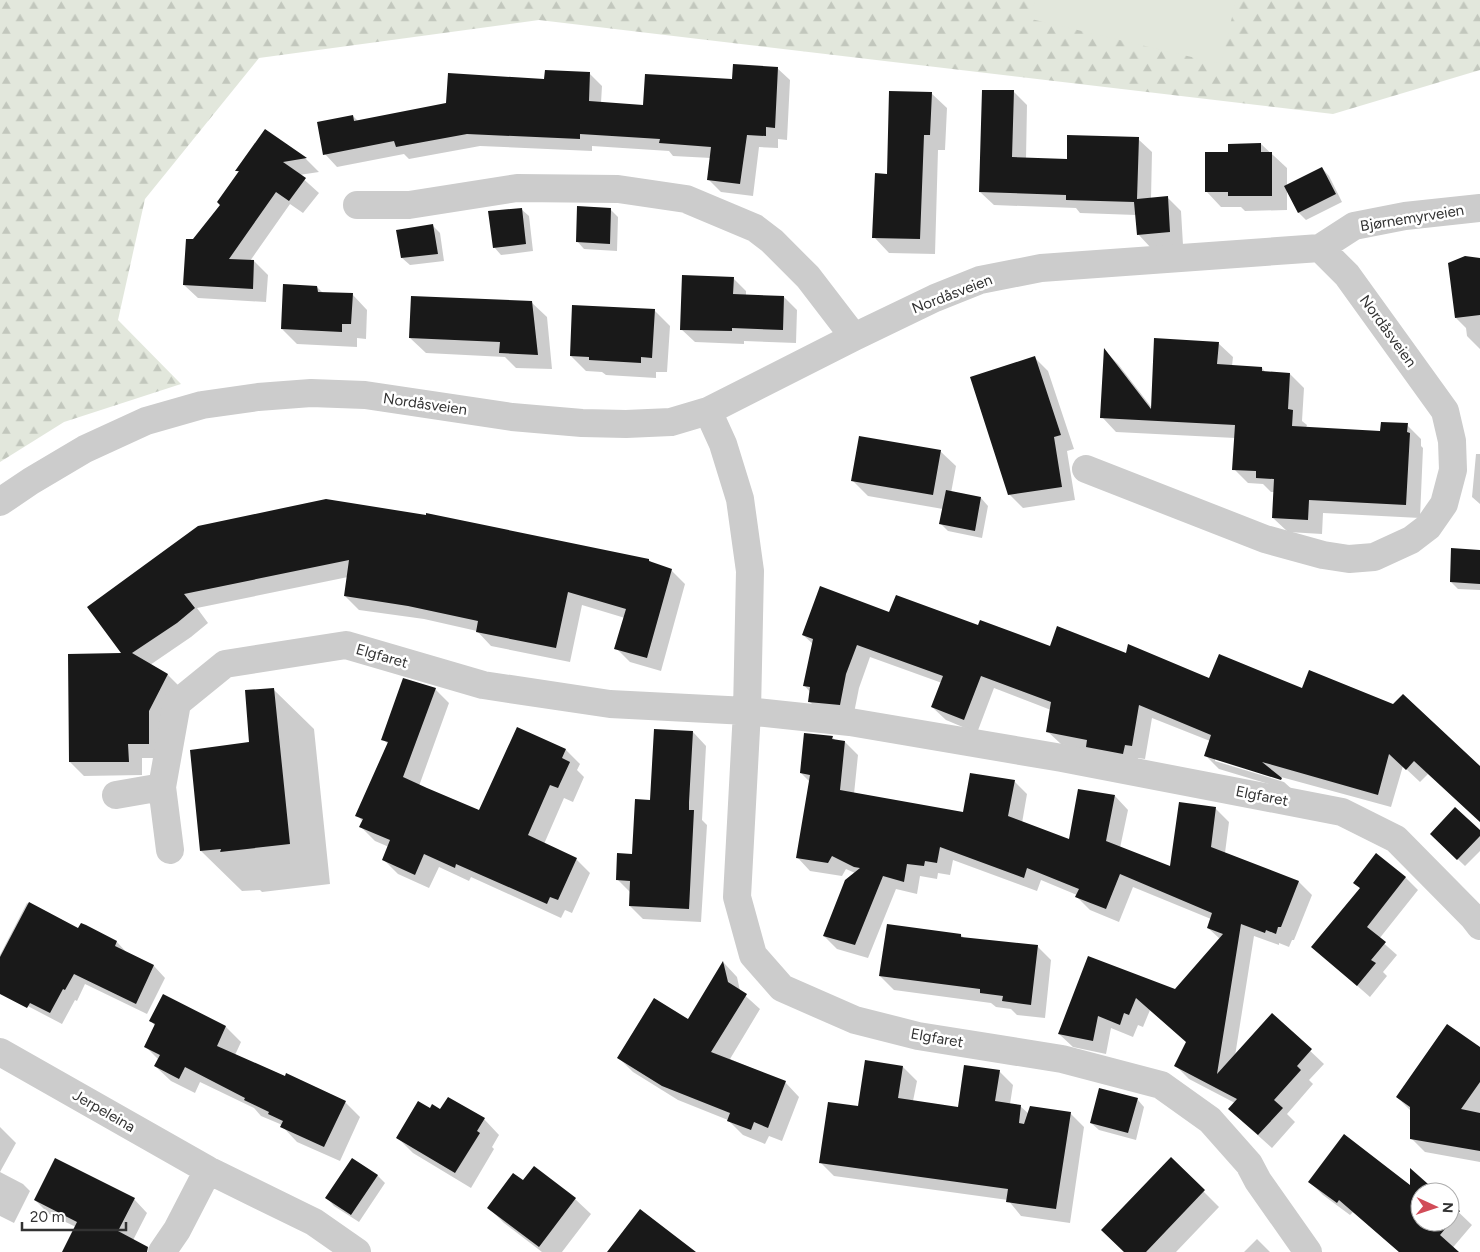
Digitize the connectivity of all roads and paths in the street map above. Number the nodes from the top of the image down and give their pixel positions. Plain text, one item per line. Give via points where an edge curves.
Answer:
1 (357, 205) dead end
2 (1480, 208) edge
3 (1320, 248) junction
4 (854, 337) junction
5 (708, 411) junction
6 (1086, 469) dead end
7 (0, 502) edge
8 (747, 711) junction
9 (162, 787) junction
10 (116, 795) dead end
11 (170, 850) dead end
12 (1477, 922) edge
13 (0, 1052) edge
14 (208, 1170) junction
15 (162, 1252) edge
16 (357, 1252) edge
17 (1308, 1252) edge

1 - 4 street via 409,205 516,188 618,189 686,199 756,228 772,241 808,278
2 - 3 street, Bjørnemyrveien via 1405,216 1354,226
3 - 4 street, Nordåsveien via 1041,268 980,280
3 - 6 street, Nordåsveien via 1347,274 1445,410 1452,441 1453,470 1444,504 1428,527 1411,540 1374,557 1348,559 1265,539
4 - 5 street, Nordåsveien
5 - 7 street, Nordåsveien via 671,422 626,424 512,417 365,395 311,393 202,404 146,421 86,450
5 - 8 street, Elgfaret via 723,444 740,499 750,571
8 - 9 street, Elgfaret via 610,704 483,685 346,645 225,664 177,703
8 - 12 street, Elgfaret via 850,722 1062,758 1342,812 1396,839
8 - 17 street, Elgfaret via 737,897 753,955 782,988 855,1020 918,1036 1062,1059 1162,1085 1210,1120 1249,1164
9 - 10 street
9 - 11 street, Elgfaret
13 - 14 street, Jerpeleina
14 - 15 street
14 - 16 street, Jerpeleina via 314,1222

